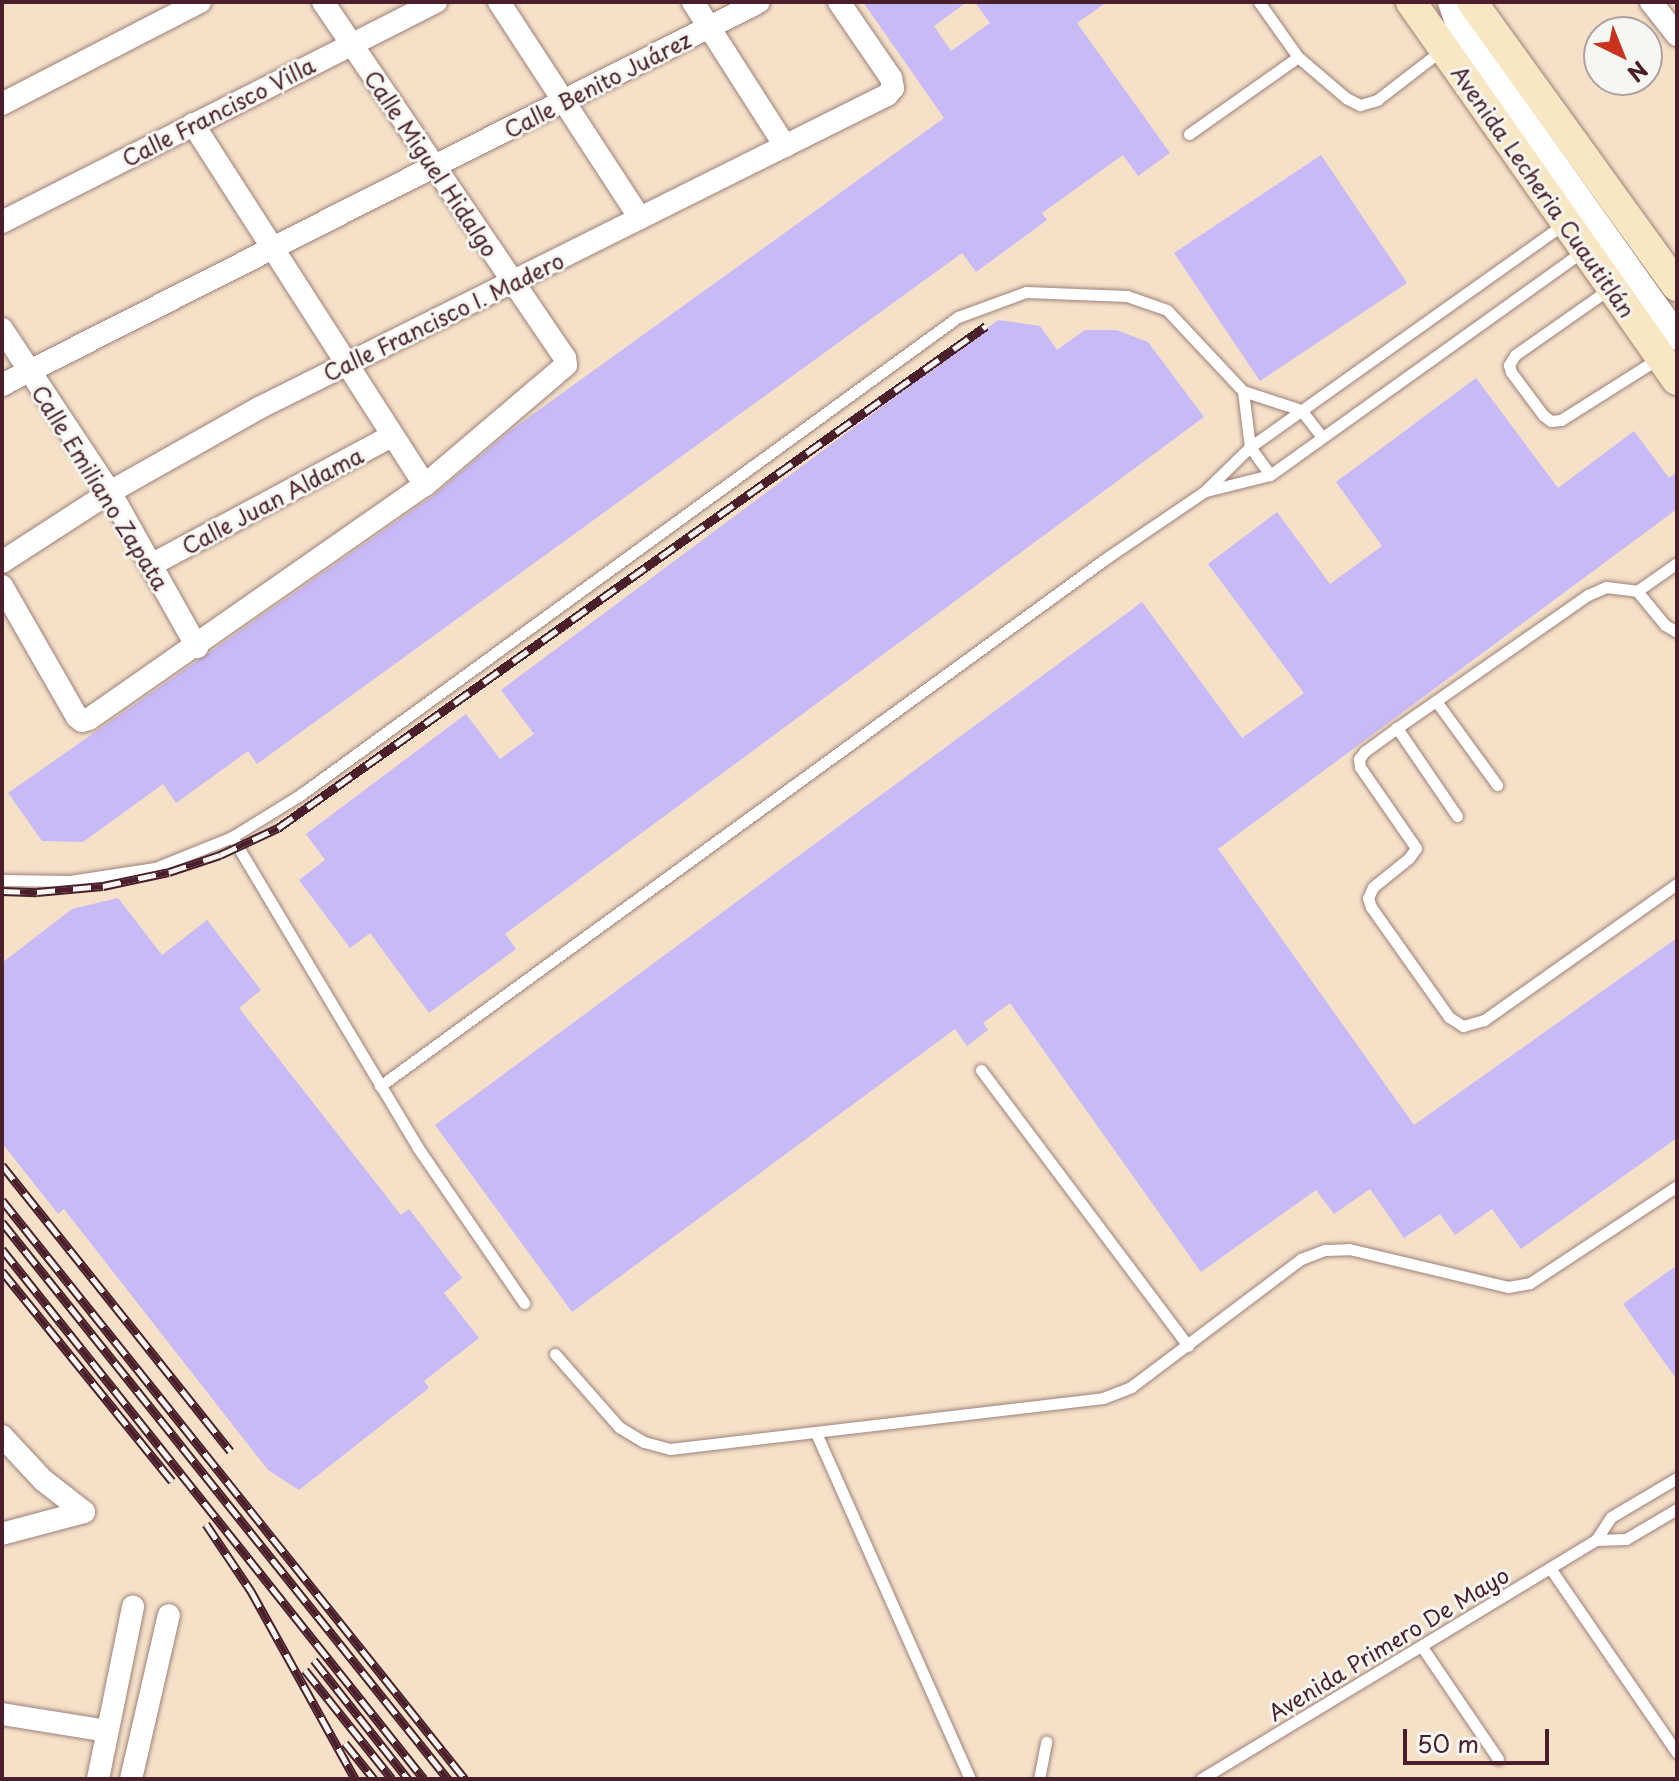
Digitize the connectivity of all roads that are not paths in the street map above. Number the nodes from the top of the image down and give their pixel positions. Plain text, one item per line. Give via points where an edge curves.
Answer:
1 (200, 2) edge
2 (323, 2) edge
3 (436, 2) edge
4 (499, 2) edge
5 (693, 2) edge
6 (759, 2) edge
7 (839, 2) edge
8 (1259, 2) edge
9 (1411, 2) edge
10 (1451, 2) edge
11 (1472, 2) edge
12 (1651, 2) edge
13 (709, 27) junction
14 (1677, 35) edge
15 (351, 43) junction
16 (1444, 49) junction
17 (1298, 57) junction
18 (564, 101) junction
19 (2, 104) edge
20 (193, 124) junction
21 (1189, 134) dead end
22 (785, 146) junction
23 (434, 166) junction
24 (640, 218) junction
25 (2, 222) edge
26 (1566, 222) junction
27 (272, 248) junction
28 (1586, 249) junction
29 (512, 282) junction
30 (1677, 286) edge
31 (1612, 287) junction
32 (2, 329) edge
33 (1672, 358) edge
34 (345, 365) junction
35 (30, 371) junction
36 (2, 385) edge
37 (1243, 391) junction
38 (1301, 410) junction
39 (392, 436) junction
40 (1322, 437) junction
41 (1250, 447) junction
42 (1270, 475) junction
43 (425, 485) junction
44 (1205, 491) junction
45 (110, 492) junction
46 (2, 562) edge
47 (1677, 563) edge
48 (151, 565) junction
49 (2, 586) edge
50 (1637, 591) junction
51 (1677, 632) edge
52 (197, 647) junction
53 (1436, 701) junction
54 (1397, 728) junction
55 (1497, 785) dead end
56 (1457, 816) dead end
57 (232, 837) junction
58 (2, 880) edge
59 (1677, 884) edge
60 (981, 1070) dead end
61 (380, 1086) junction
62 (1677, 1186) edge
63 (524, 1303) dead end
64 (1188, 1346) junction
65 (555, 1354) dead end
66 (816, 1433) junction
67 (4, 1445) edge
68 (1677, 1478) edge
69 (1677, 1509) edge
70 (2, 1534) edge
71 (1596, 1540) junction
72 (1550, 1568) junction
73 (133, 1607) dead end
74 (169, 1615) dead end
75 (1422, 1647) junction
76 (119, 1677) junction
77 (155, 1687) junction
78 (2, 1714) edge
79 (107, 1731) junction
80 (1046, 1742) dead end
81 (1677, 1753) edge
82 (1498, 1759) dead end
83 (98, 1779) edge
84 (131, 1779) edge
85 (970, 1779) edge
86 (1039, 1779) edge
87 (1201, 1779) edge

1 - 19 street
2 - 15 street, Calle Miguel Hidalgo
3 - 15 street, Calle Francisco Villa
4 - 18 street
5 - 13 street
6 - 13 street, Calle Benito Juárez
7 - 22 street, Calle Francisco I. Madero via 893,88
8 - 17 lane
9 - 16 main road, Avenida Lecheria Cuautitlán
10 - 33 street via 1462,34
11 - 30 main road
12 - 14 street
13 - 18 street, Calle Benito Juárez
13 - 22 street
15 - 20 street, Calle Francisco Villa
15 - 23 street, Calle Miguel Hidalgo
16 - 17 lane via 1377,100 1360,105
16 - 26 main road, Avenida Lecheria Cuautitlán
17 - 21 lane
18 - 23 street, Calle Benito Juárez
18 - 24 street
20 - 25 street, Calle Francisco Villa
20 - 27 street
22 - 24 street, Calle Francisco I. Madero
23 - 27 street
23 - 29 street, Calle Miguel Hidalgo
24 - 29 street, Calle Francisco I. Madero
26 - 28 main road, Avenida Lecheria Cuautitlán
26 - 38 lane
27 - 34 street
27 - 35 street
28 - 31 main road, Avenida Lecheria Cuautitlán
28 - 40 lane
29 - 34 street, Calle Francisco I. Madero
29 - 43 street, Calle Miguel Hidalgo via 566,365
31 - 33 main road, Avenida Lecheria Cuautitlán
31 - 33 lane via 1515,355 1509,365 1551,421
32 - 35 street, Calle Emiliano Zapata
34 - 39 street
34 - 45 street, Calle Francisco I. Madero
35 - 36 street
35 - 45 street, Calle Emiliano Zapata
37 - 38 lane
37 - 41 lane
37 - 57 lane via 1167,310 1127,296 1026,292 958,317 300,795
38 - 40 lane
38 - 41 lane
39 - 43 street
39 - 48 street, Calle Juan Aldama
40 - 42 lane
41 - 42 lane
41 - 44 lane
42 - 44 lane
43 - 52 street
44 - 61 lane
45 - 46 street, Calle Francisco I. Madero
45 - 48 street, Calle Emiliano Zapata
47 - 50 lane
48 - 52 street, Calle Emiliano Zapata
49 - 52 street via 82,721
50 - 51 lane
50 - 53 lane via 1606,587 1588,595
53 - 54 lane
53 - 55 lane
54 - 56 lane
54 - 59 lane via 1365,751 1360,767 1416,848 1373,887 1368,898 1449,1017 1463,1026 1484,1020
57 - 58 lane via 155,868 70,881
57 - 61 lane
60 - 64 lane
61 - 63 lane
62 - 64 lane via 1530,1283 1508,1287 1349,1249 1325,1250 1301,1259
64 - 66 lane via 1131,1387 1103,1398
65 - 66 lane via 619,1427 644,1442 670,1449
66 - 85 lane
67 - 70 street via 84,1512
68 - 71 lane, Avenida Primero De Mayo via 1611,1517
69 - 71 lane, Avenida Primero De Mayo via 1626,1539
71 - 72 lane, Avenida Primero De Mayo
72 - 75 lane, Avenida Primero De Mayo
72 - 81 lane
73 - 76 street
74 - 77 street
75 - 82 lane
75 - 87 lane, Avenida Primero De Mayo
76 - 77 street
76 - 79 street
77 - 84 street
78 - 79 street
79 - 83 street
80 - 86 lane

